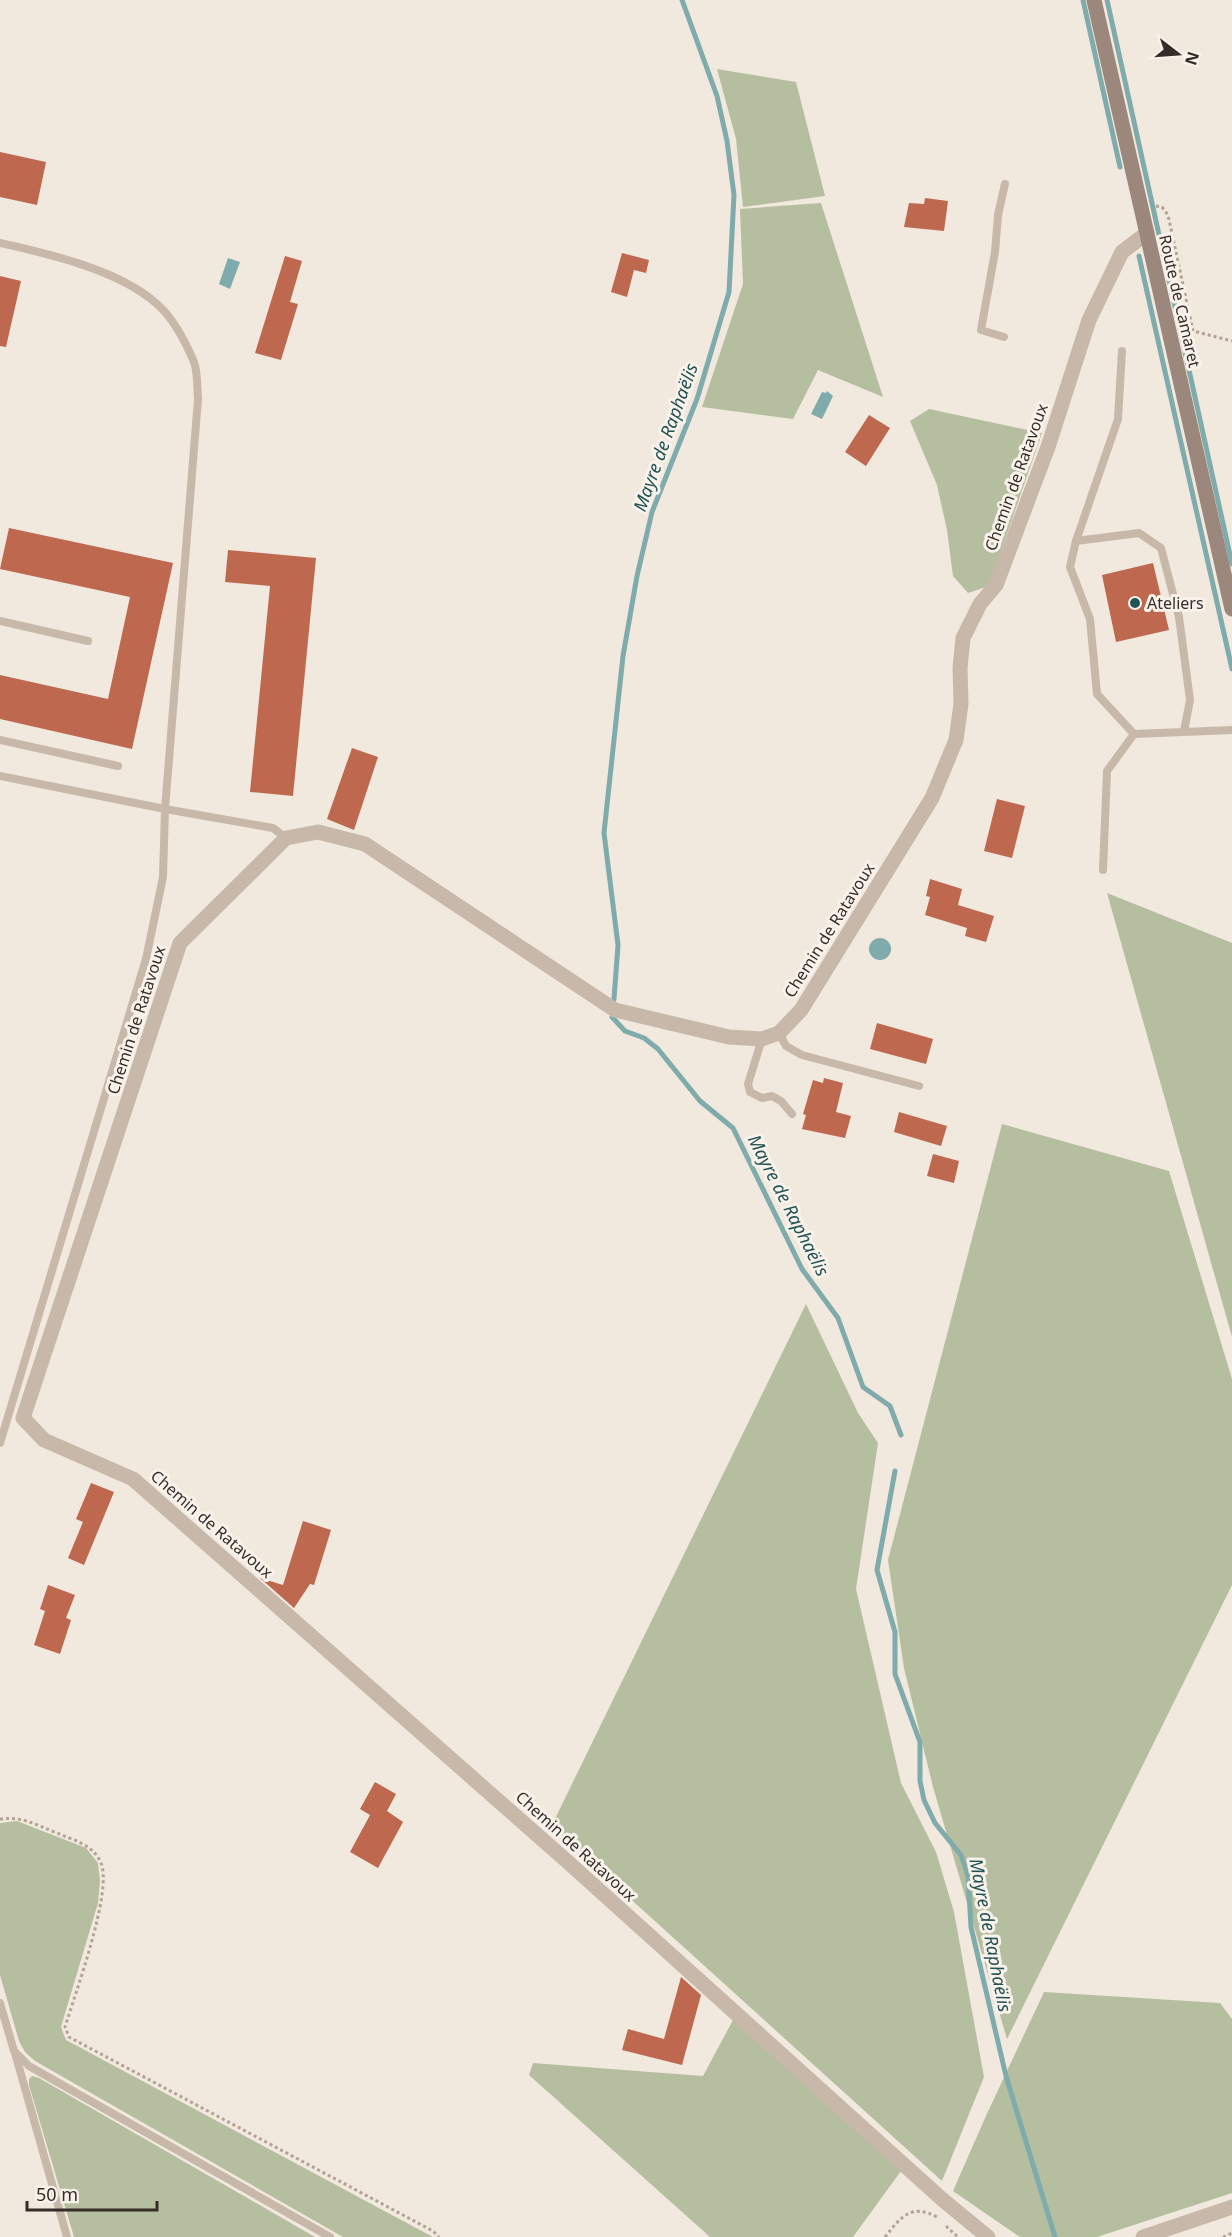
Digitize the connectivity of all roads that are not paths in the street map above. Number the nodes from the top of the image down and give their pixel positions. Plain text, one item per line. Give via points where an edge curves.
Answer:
1 (1094, 0) edge
2 (1005, 184) dead end
3 (1147, 233) junction
4 (0, 243) edge
5 (1004, 337) dead end
6 (1122, 351) dead end
7 (1076, 541) junction
8 (1232, 609) edge
9 (0, 621) edge
10 (88, 641) dead end
11 (1232, 729) edge
12 (1184, 731) junction
13 (1134, 734) junction
14 (0, 740) edge
15 (118, 766) dead end
16 (0, 776) edge
17 (165, 809) junction
18 (286, 838) junction
19 (1103, 870) dead end
20 (779, 1032) junction
21 (762, 1039) junction
22 (919, 1086) dead end
23 (792, 1114) dead end
24 (0, 1443) edge
25 (0, 2003) edge
26 (14, 2051) junction
27 (1232, 2207) edge
28 (67, 2237) edge
29 (330, 2237) edge
30 (988, 2237) edge
31 (1143, 2237) edge

1 - 3 main road, Route de Camaret
2 - 5 lane via 981,330
3 - 8 main road, Route de Camaret
3 - 20 street, Chemin de Ratavoux via 1122,252 1089,320 1048,447 996,585 980,604 963,638 956,740 932,798 801,1010
4 - 17 lane via 68,260 131,287 158,305 195,364 198,399
6 - 7 lane via 1118,419
7 - 12 lane via 1139,533 1161,548 1179,617 1190,700
7 - 13 lane via 1070,567 1090,619 1097,694
9 - 10 lane
11 - 12 lane
12 - 13 lane
13 - 19 lane via 1107,771
14 - 15 lane
16 - 17 lane
17 - 18 lane via 273,828
17 - 24 lane via 162,877 146,959
18 - 21 street, Chemin de Ratavoux via 318,832 365,844 615,1010 729,1037
18 - 30 street, Chemin de Ratavoux via 180,943 23,1418 44,1440 133,1479
20 - 21 street, Chemin de Ratavoux
20 - 22 lane via 786,1046 802,1055
21 - 23 lane via 748,1084 750,1092 782,1101
25 - 26 lane
26 - 28 lane
26 - 29 lane via 29,2066
27 - 31 street

